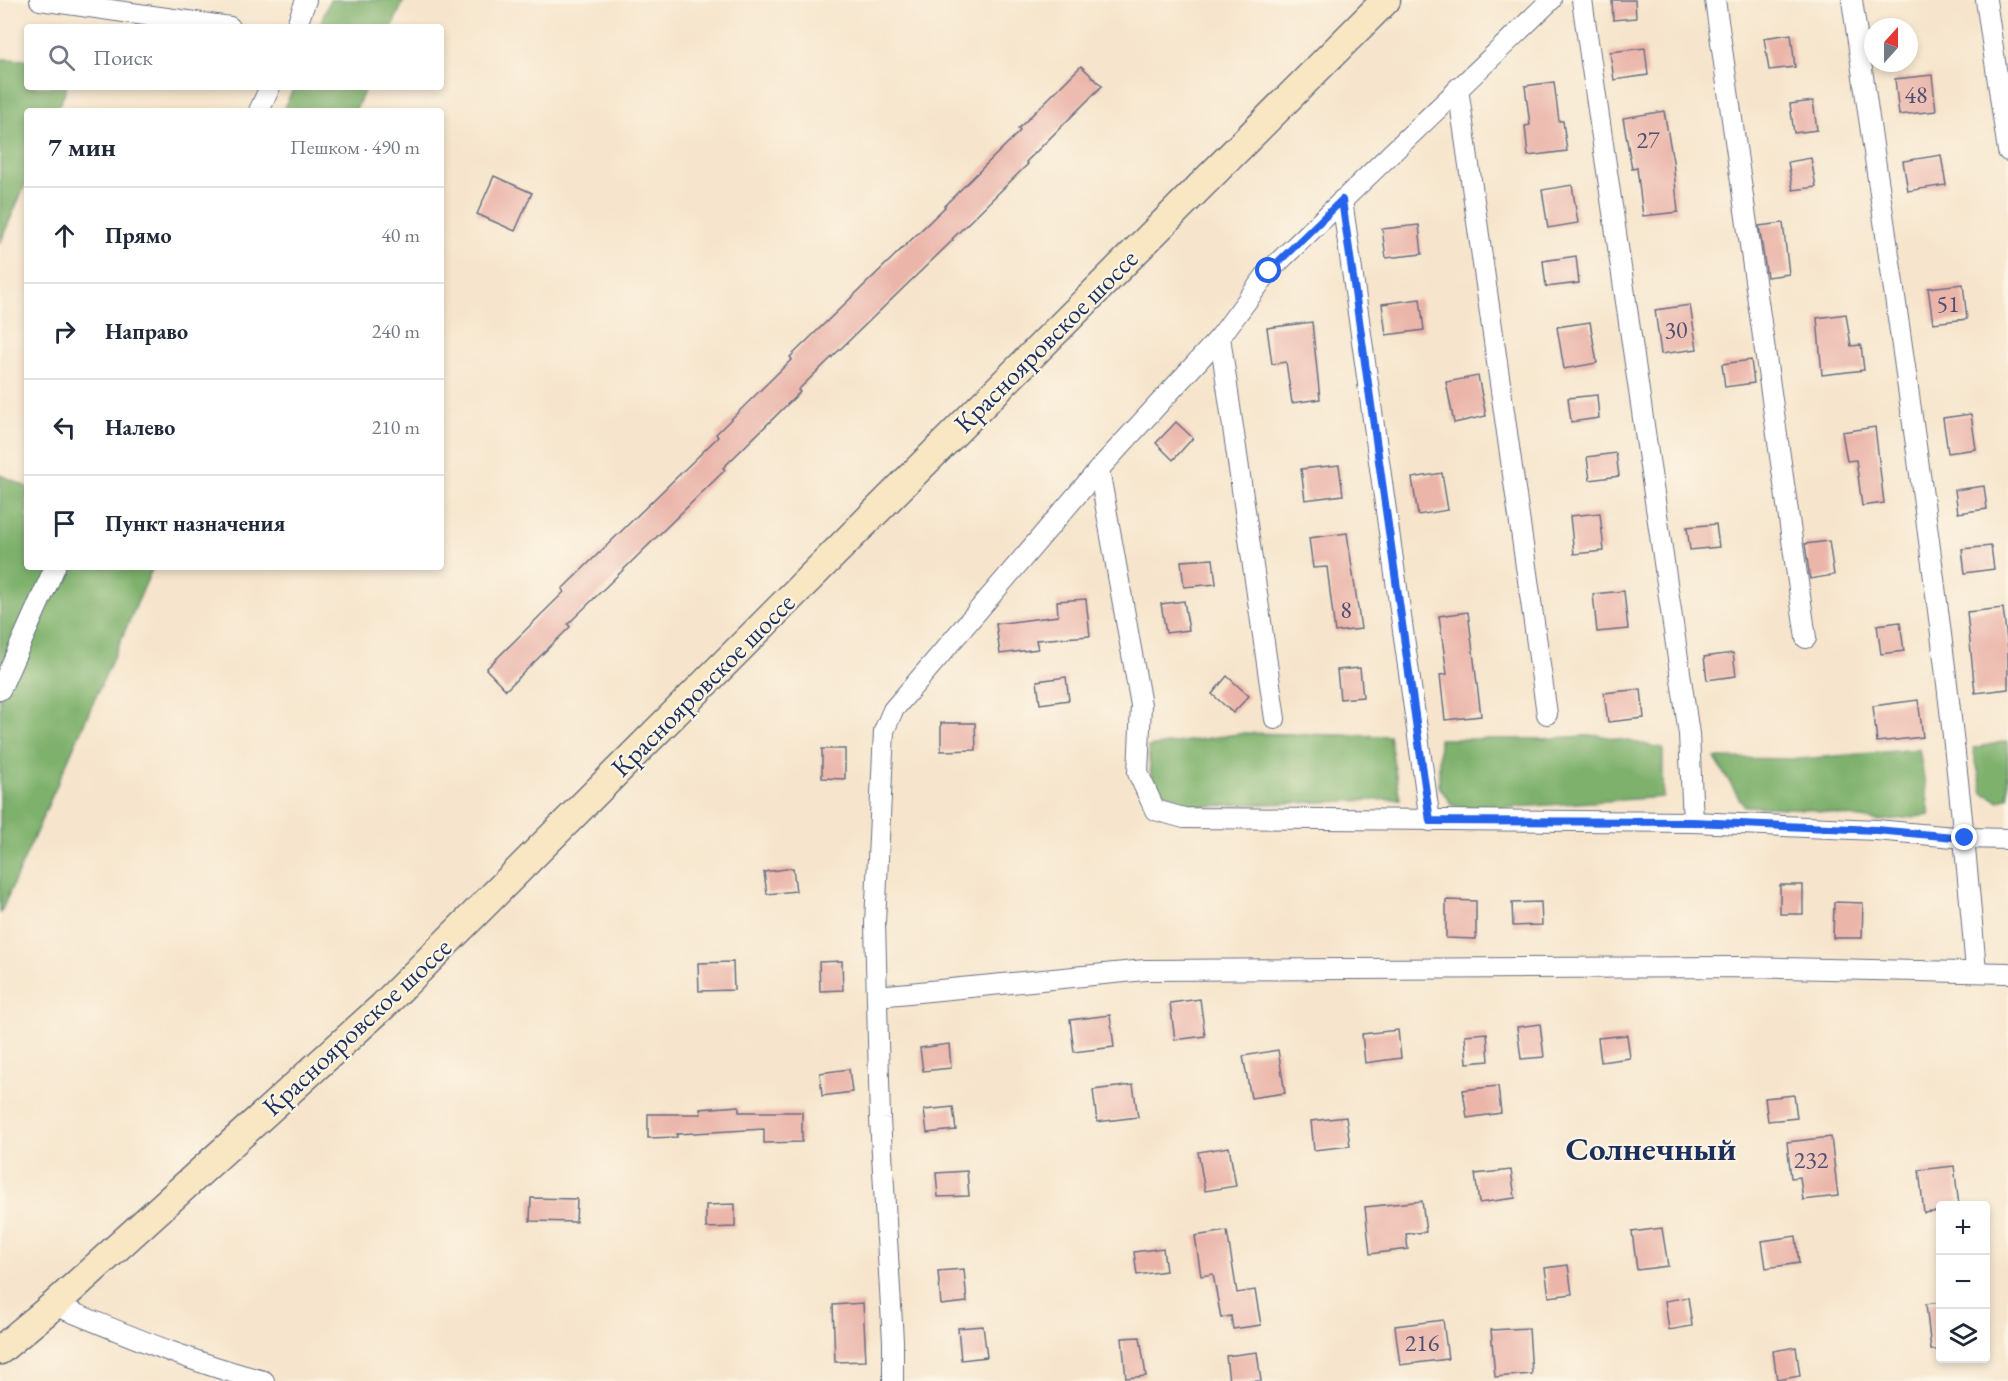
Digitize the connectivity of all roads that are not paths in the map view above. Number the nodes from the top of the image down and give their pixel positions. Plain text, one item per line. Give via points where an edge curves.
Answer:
1 (40, 0) edge
2 (306, 0) edge
3 (1386, 0) edge
4 (1551, 0) edge
5 (1582, 0) edge
6 (1715, 0) edge
7 (1852, 0) edge
8 (1986, 0) edge
9 (209, 24) edge
10 (297, 24) edge
11 (1458, 88) junction
12 (269, 90) edge
13 (261, 108) edge
14 (2008, 151) edge
15 (1342, 200) junction
16 (1220, 337) junction
17 (1099, 469) junction
18 (54, 570) edge
19 (1806, 638) dead end
20 (0, 690) edge
21 (1547, 714) dead end
22 (1275, 719) dead end
23 (1430, 821) junction
24 (1693, 822) junction
25 (1965, 838) junction
26 (2008, 839) edge
27 (1976, 971) junction
28 (2008, 973) edge
29 (878, 996) junction
30 (54, 1305) junction
31 (0, 1350) edge
32 (264, 1381) edge
33 (893, 1381) edge

1 - 9 street
2 - 10 street
3 - 30 street, Краснояровское шоссе via 383,1006
4 - 11 street
5 - 24 street via 1689,734
6 - 19 street
7 - 25 street via 1941,628
8 - 14 street
11 - 15 street
11 - 21 street
12 - 13 street
15 - 16 street via 1269,271
15 - 23 street
16 - 17 street
16 - 22 street
17 - 23 street via 1141,705 1138,773 1155,810 1184,818
17 - 29 street via 888,720 884,731 875,923
18 - 20 street
23 - 24 street
24 - 25 street
25 - 26 street
25 - 27 street
27 - 28 street
27 - 29 street via 1740,967 1145,970
29 - 33 street
30 - 31 street, Краснояровское шоссе
30 - 32 street via 126,1335

